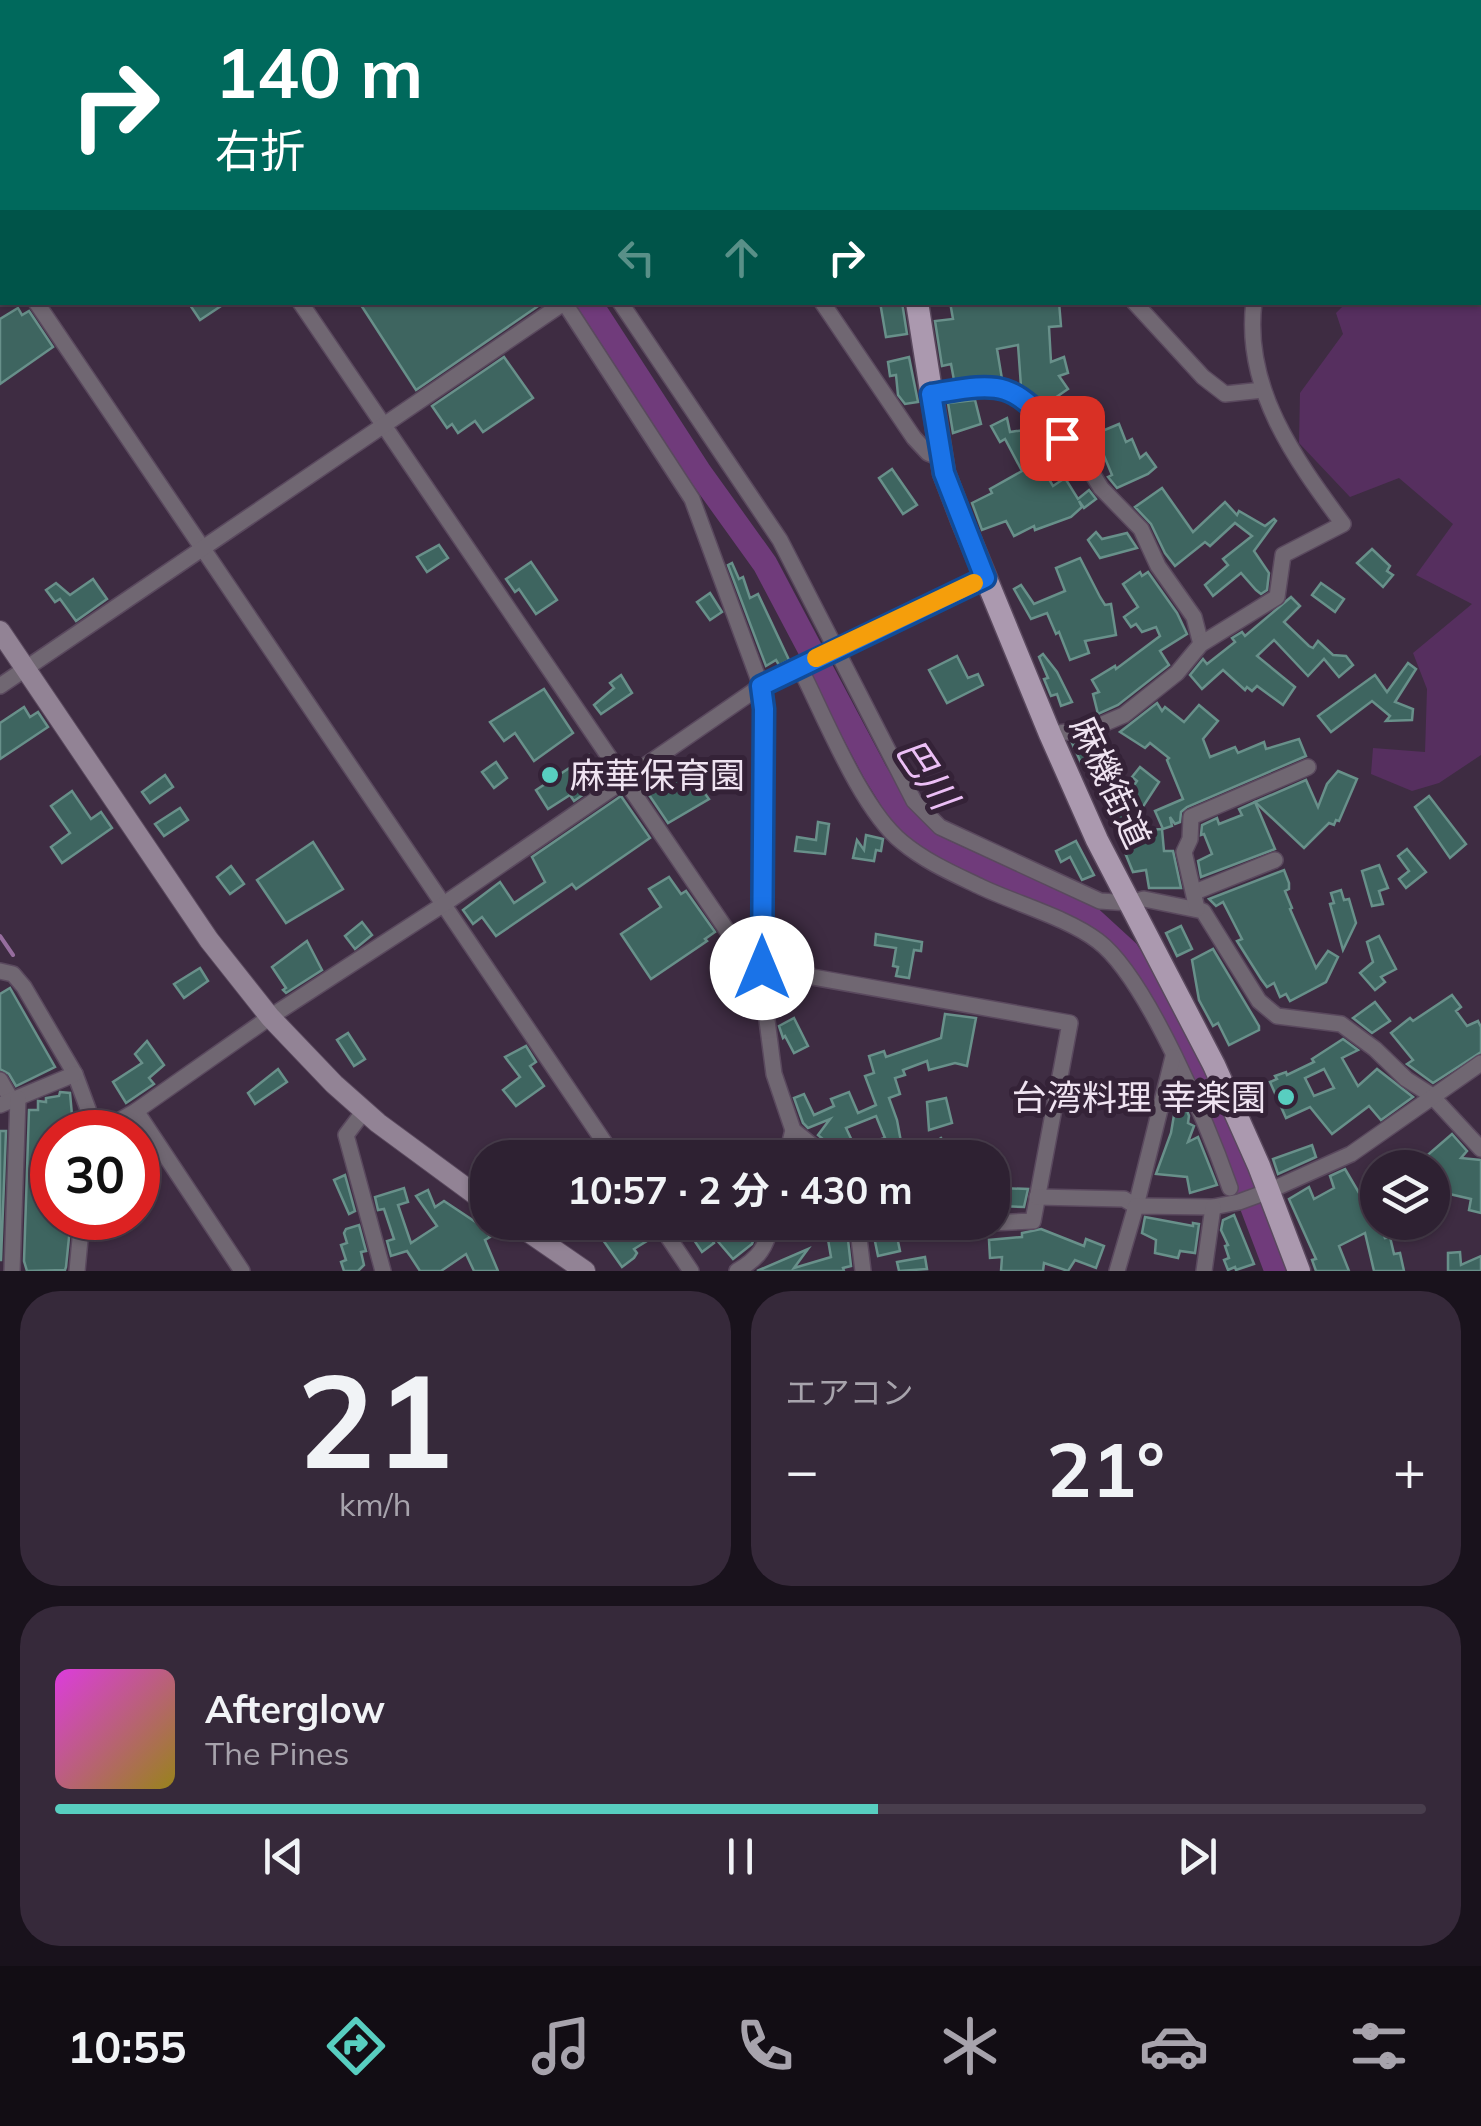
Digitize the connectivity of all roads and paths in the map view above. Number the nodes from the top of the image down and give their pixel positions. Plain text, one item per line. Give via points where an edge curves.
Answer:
1 (38, 305) edge
2 (302, 305) edge
3 (561, 305) edge
4 (565, 305) edge
5 (622, 305) edge
6 (824, 305) edge
7 (917, 305) edge
8 (1137, 305) edge
9 (1254, 305) edge
10 (1262, 390) junction
11 (931, 394) junction
12 (383, 424) junction
13 (942, 458) junction
14 (202, 548) junction
15 (985, 578) junction
16 (0, 631) edge
17 (1201, 644) junction
18 (836, 649) junction
19 (800, 666) junction
20 (26, 668) junction
21 (0, 686) edge
22 (761, 686) junction
23 (1050, 734) junction
24 (1308, 767) dead end
25 (622, 781) junction
26 (1275, 860) dead end
27 (1196, 901) junction
28 (1130, 903) junction
29 (444, 904) junction
30 (0, 971) edge
31 (762, 975) junction
32 (270, 1018) junction
33 (1173, 1057) junction
34 (1481, 1063) edge
35 (75, 1074) junction
36 (0, 1080) edge
37 (1431, 1096) junction
38 (10, 1101) edge
39 (88, 1110) edge
40 (137, 1110) edge
41 (364, 1111) junction
42 (793, 1130) junction
43 (602, 1140) edge
44 (790, 1140) edge
45 (806, 1140) edge
46 (160, 1147) edge
47 (1481, 1150) edge
48 (1230, 1188) dead end
49 (470, 1191) edge
50 (1269, 1191) junction
51 (1037, 1197) junction
52 (1136, 1206) junction
53 (1213, 1207) junction
54 (1010, 1222) edge
55 (80, 1240) edge
56 (540, 1240) edge
57 (670, 1240) edge
58 (768, 1240) edge
59 (858, 1240) edge
60 (12, 1271) edge
61 (77, 1271) edge
62 (242, 1271) edge
63 (383, 1271) edge
64 (585, 1271) edge
65 (691, 1271) edge
66 (736, 1271) edge
67 (862, 1271) edge
68 (1117, 1271) edge
69 (1204, 1271) edge
70 (1299, 1271) edge

1 - 14 street
2 - 12 street
3 - 12 street
4 - 22 street via 692,499
5 - 18 street via 780,540
6 - 13 street via 914,438
7 - 11 main road, 麻機街道
8 - 10 street via 1225,394
9 - 10 street via 1251,341
10 - 17 street via 1296,460 1343,524 1283,555 1277,597
11 - 13 main road, 麻機街道
11 - 17 street via 1006,390 1037,412 1141,529 1194,617
12 - 14 street
12 - 25 street
13 - 15 main road, 麻機街道
14 - 20 street
14 - 29 street
15 - 18 street
15 - 23 main road, 麻機街道
16 - 20 street
17 - 23 street via 1124,715 1091,729
18 - 19 street
18 - 28 street via 914,801 940,827 1100,901
19 - 22 street
19 - 33 street via 888,829 932,863 1098,941 1140,994
20 - 21 street
20 - 32 street via 209,940
22 - 25 street
22 - 31 street
23 - 28 main road, 麻機街道
24 - 27 street via 1191,817 1184,852
25 - 29 street
25 - 31 street
26 - 27 street
27 - 28 street
27 - 37 street via 1259,1001 1277,1016 1341,1024
28 - 50 main road, 麻機街道 via 1214,1064
29 - 32 street
29 - 43 street
30 - 35 street via 24,986
31 - 42 street via 774,1074
31 - 51 street via 1070,1022
32 - 40 street
32 - 41 street
33 - 48 street
33 - 52 street
34 - 37 street
35 - 38 street
35 - 39 street
36 - 38 street
37 - 47 street
37 - 50 street via 1351,1154
38 - 60 street
41 - 49 street
41 - 63 street via 346,1135
42 - 44 street
42 - 45 street
46 - 62 street
50 - 53 street
50 - 70 main road, 麻機街道
51 - 52 street via 1124,1199
51 - 54 street via 1033,1220
52 - 53 street
52 - 68 street
53 - 69 street
55 - 61 street
56 - 64 street
57 - 65 street
58 - 66 street via 754,1261
59 - 67 street

